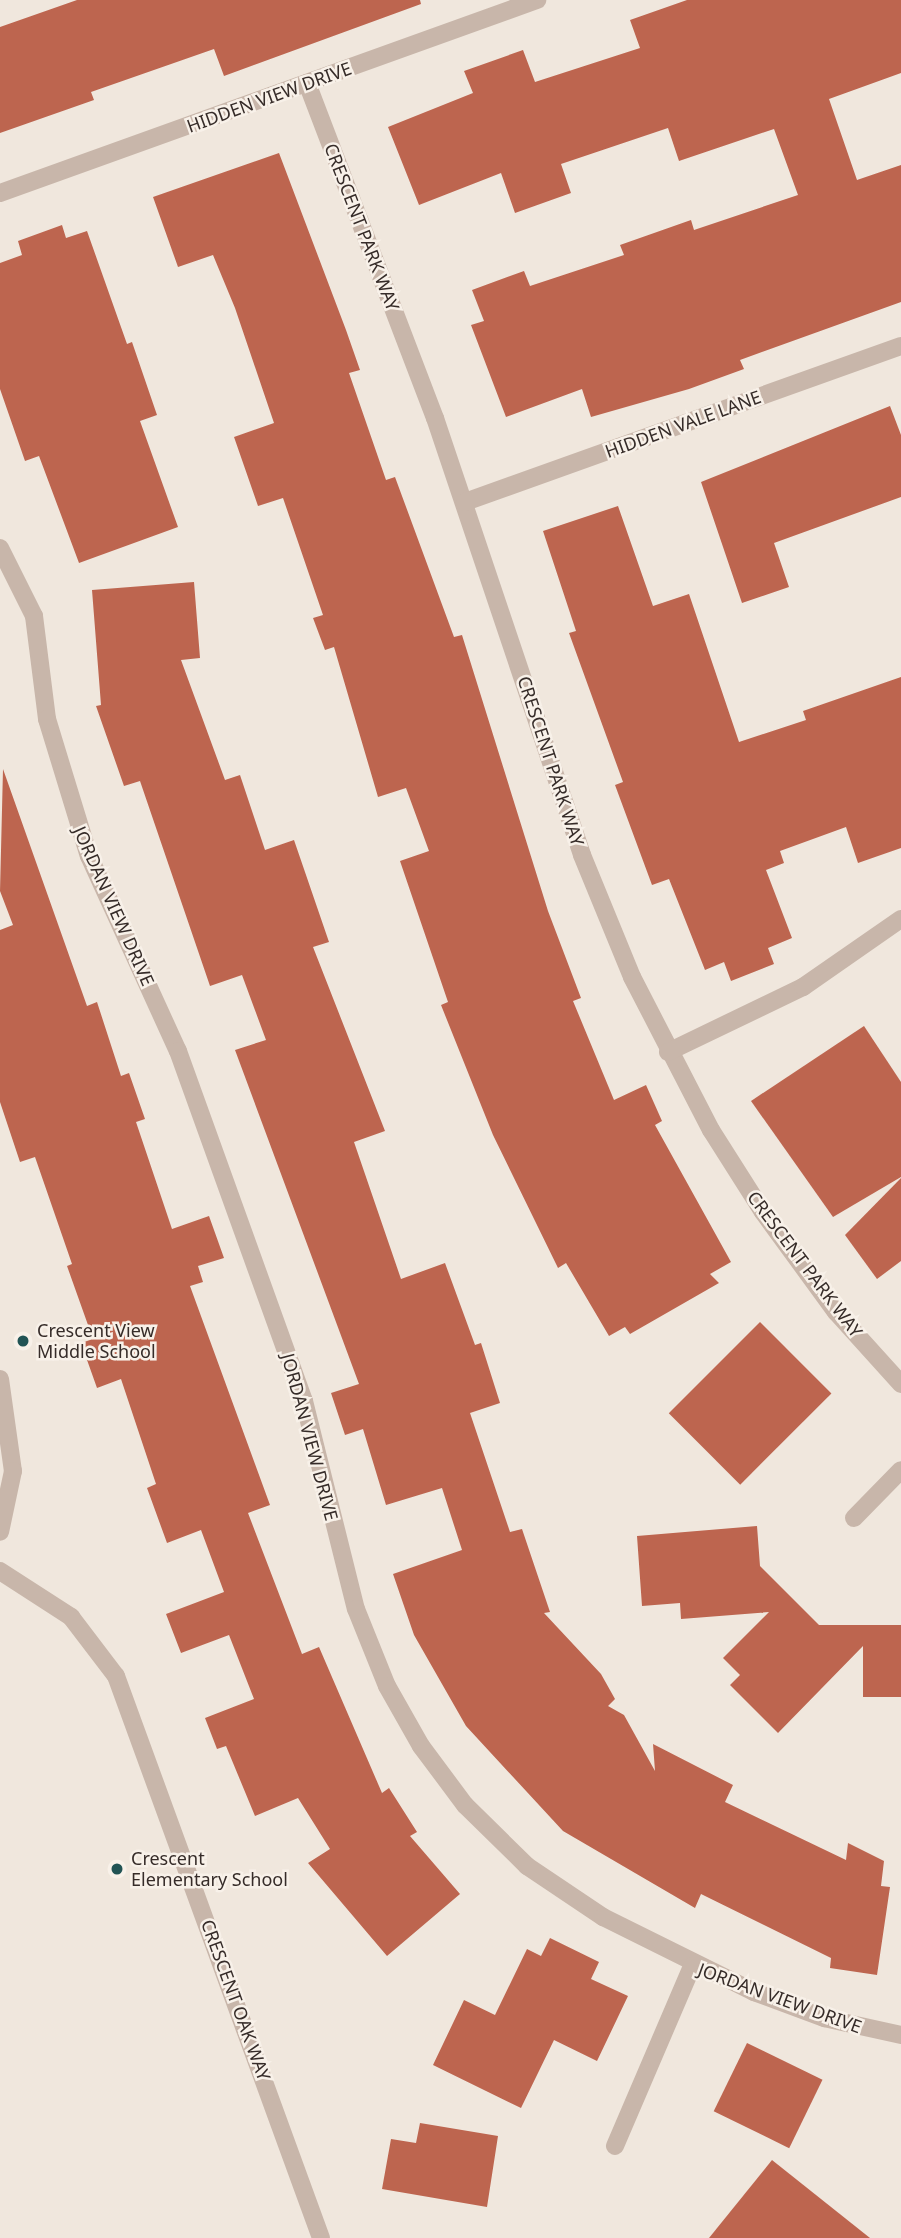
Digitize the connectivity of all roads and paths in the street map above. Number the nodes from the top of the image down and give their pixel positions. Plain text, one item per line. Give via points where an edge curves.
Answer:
1 (537, 0) edge
2 (307, 83) junction
3 (0, 193) edge
4 (901, 346) edge
5 (465, 502) junction
6 (0, 548) edge
7 (901, 919) edge
8 (668, 1052) junction
9 (0, 1379) edge
10 (901, 1384) edge
11 (901, 1470) edge
12 (854, 1518) dead end
13 (0, 1532) edge
14 (0, 1571) edge
15 (691, 1966) junction
16 (901, 2035) edge
17 (615, 2146) dead end
18 (321, 2238) edge

1 - 2 street, HIDDEN VIEW DRIVE
2 - 3 street, HIDDEN VIEW DRIVE
2 - 5 street, CRESCENT PARK WAY
4 - 5 street, HIDDEN VALE LANE
5 - 8 street, CRESCENT PARK WAY via 582,855
6 - 15 street, JORDAN VIEW DRIVE via 34,617 61,775 89,856 178,1051 287,1349 356,1609 387,1686 465,1805 527,1866
7 - 8 street via 803,987
8 - 10 street, CRESCENT PARK WAY via 763,1212 836,1311
9 - 13 street via 13,1471
11 - 12 street
14 - 18 street, CRESCENT OAK WAY via 71,1617 121,1687
15 - 16 street, JORDAN VIEW DRIVE via 824,2018
15 - 17 street

